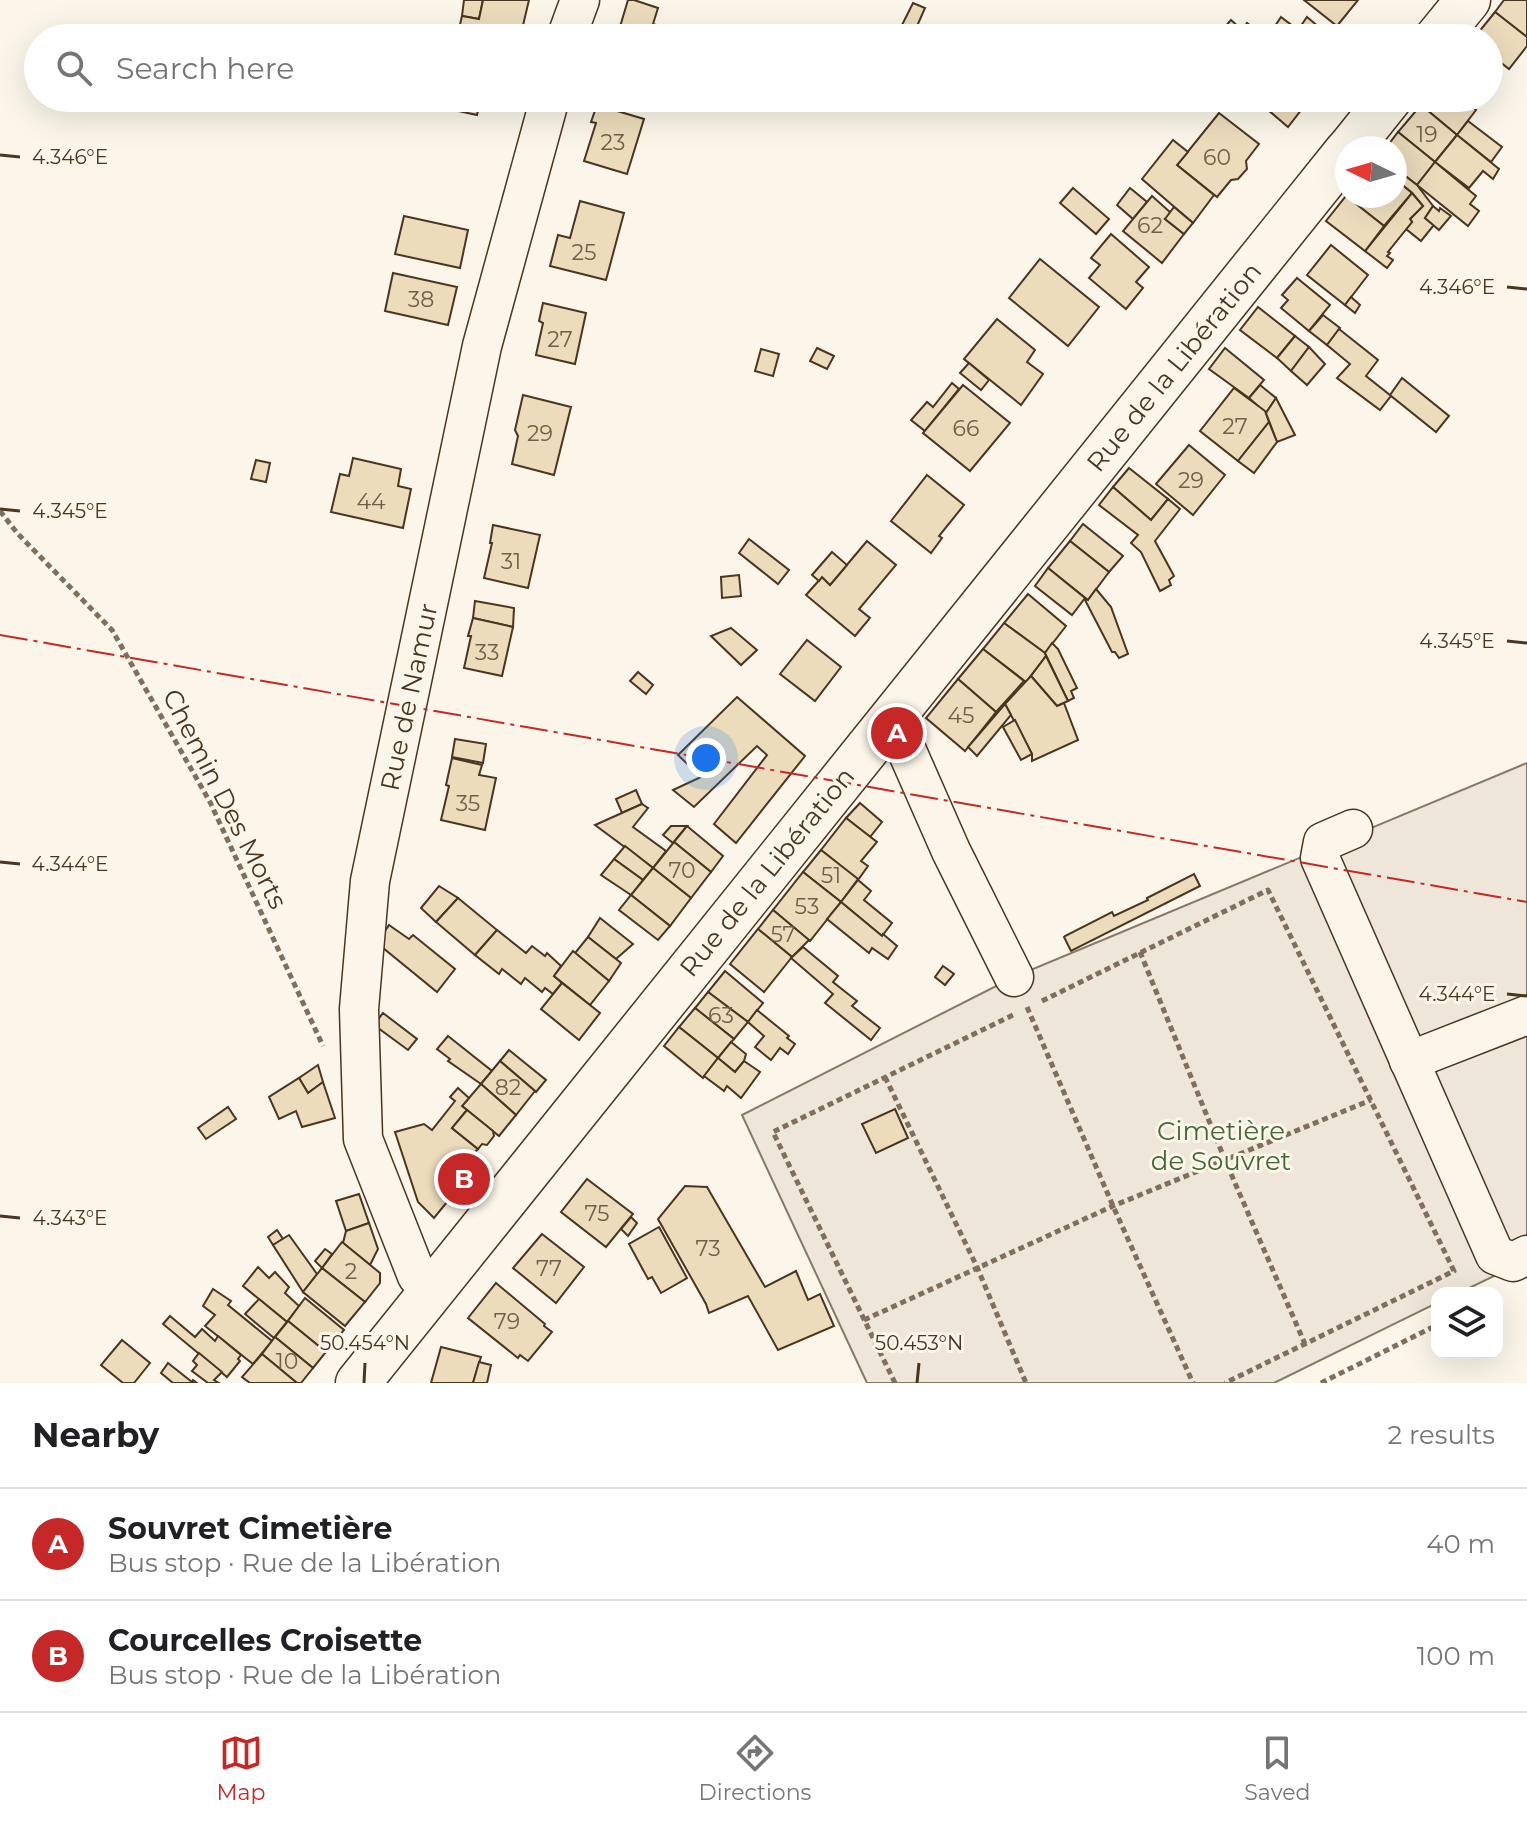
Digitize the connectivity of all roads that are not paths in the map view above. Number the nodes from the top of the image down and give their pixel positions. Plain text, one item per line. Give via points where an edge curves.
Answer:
1 (580, 0) edge
2 (1468, 0) edge
3 (571, 24) edge
4 (1448, 24) edge
5 (546, 112) edge
6 (1379, 112) edge
7 (1359, 136) edge
8 (1335, 166) edge
9 (886, 725) junction
10 (1353, 829) dead end
11 (1028, 995) road end
12 (1527, 1015) edge
13 (1409, 1061) junction
14 (1527, 1255) edge
15 (433, 1290) junction
16 (371, 1378) edge

1 - 3 street
2 - 4 main road
5 - 15 street, Rue de Namur via 482,346 370,881 359,1009 363,1139 417,1276
6 - 7 main road, Rue de la Libération
8 - 9 main road, Rue de la Libération
9 - 11 street via 903,742 951,851
9 - 15 main road, Rue de la Libération
10 - 13 street via 1323,842 1320,858
12 - 13 street
13 - 14 street via 1495,1255 1513,1262
15 - 16 main road, Rue de la Libération

